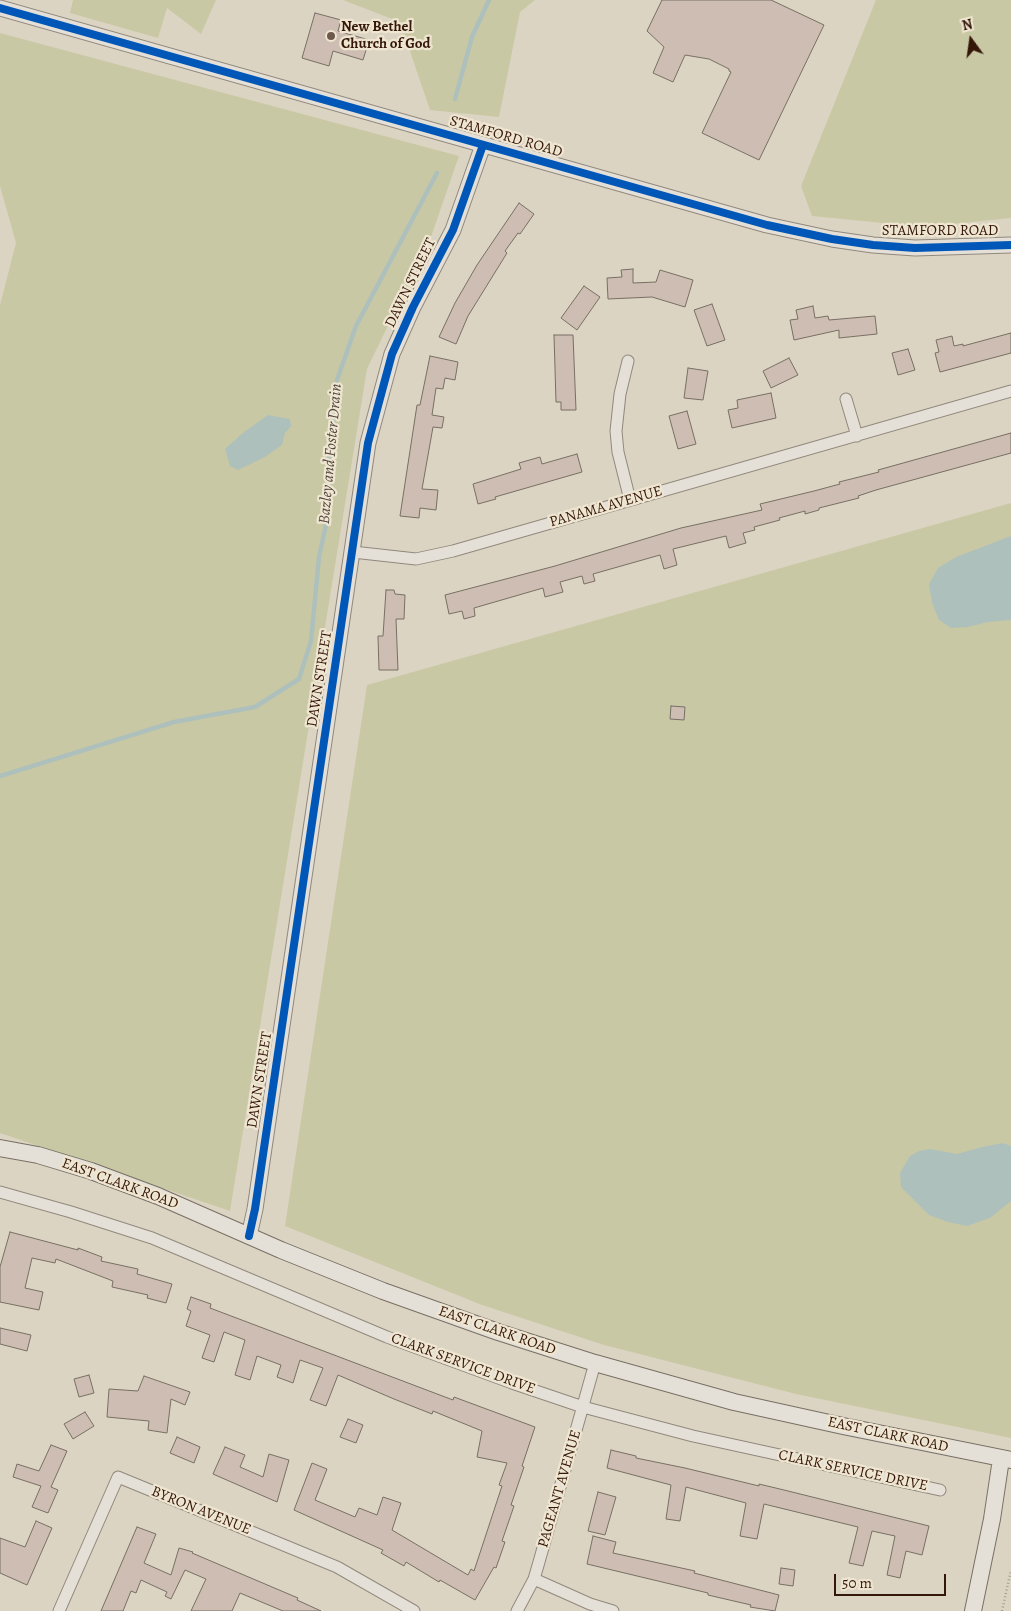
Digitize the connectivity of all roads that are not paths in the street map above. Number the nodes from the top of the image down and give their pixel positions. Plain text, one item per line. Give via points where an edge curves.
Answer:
1 (0, 8) edge
2 (482, 145) junction
3 (1011, 245) edge
4 (628, 361) dead end
5 (1011, 392) edge
6 (846, 399) dead end
7 (857, 436) junction
8 (630, 500) junction
9 (353, 552) junction
10 (0, 1148) edge
11 (0, 1192) edge
12 (249, 1236) junction
13 (595, 1363) junction
14 (583, 1407) junction
15 (1006, 1460) edge
16 (940, 1490) dead end
17 (534, 1579) junction
18 (59, 1611) edge
19 (414, 1611) edge
20 (518, 1611) edge
21 (613, 1611) edge
22 (973, 1611) edge

1 - 2 street, STAMFORD ROAD
2 - 3 street, STAMFORD ROAD via 767,225 832,239 915,248
2 - 9 street, DAWN STREET via 453,230 392,354 368,443
4 - 8 street via 616,431
5 - 7 street, PANAMA AVENUE
6 - 7 street
7 - 8 street, PANAMA AVENUE
8 - 9 street, PANAMA AVENUE via 453,551 416,558
9 - 12 street, DAWN STREET
10 - 12 main road, EAST CLARK ROAD via 91,1170
11 - 14 street, CLARK SERVICE DRIVE via 152,1238 387,1337
12 - 13 main road, EAST CLARK ROAD via 383,1290
13 - 14 street, PAGEANT AVENUE
13 - 15 main road, EAST CLARK ROAD via 734,1402
14 - 16 street, CLARK SERVICE DRIVE via 693,1436
14 - 17 street, PAGEANT AVENUE
15 - 22 main road
17 - 20 street, PAGEANT AVENUE
17 - 21 street
18 - 19 street, BYRON AVENUE via 118,1477 338,1567

